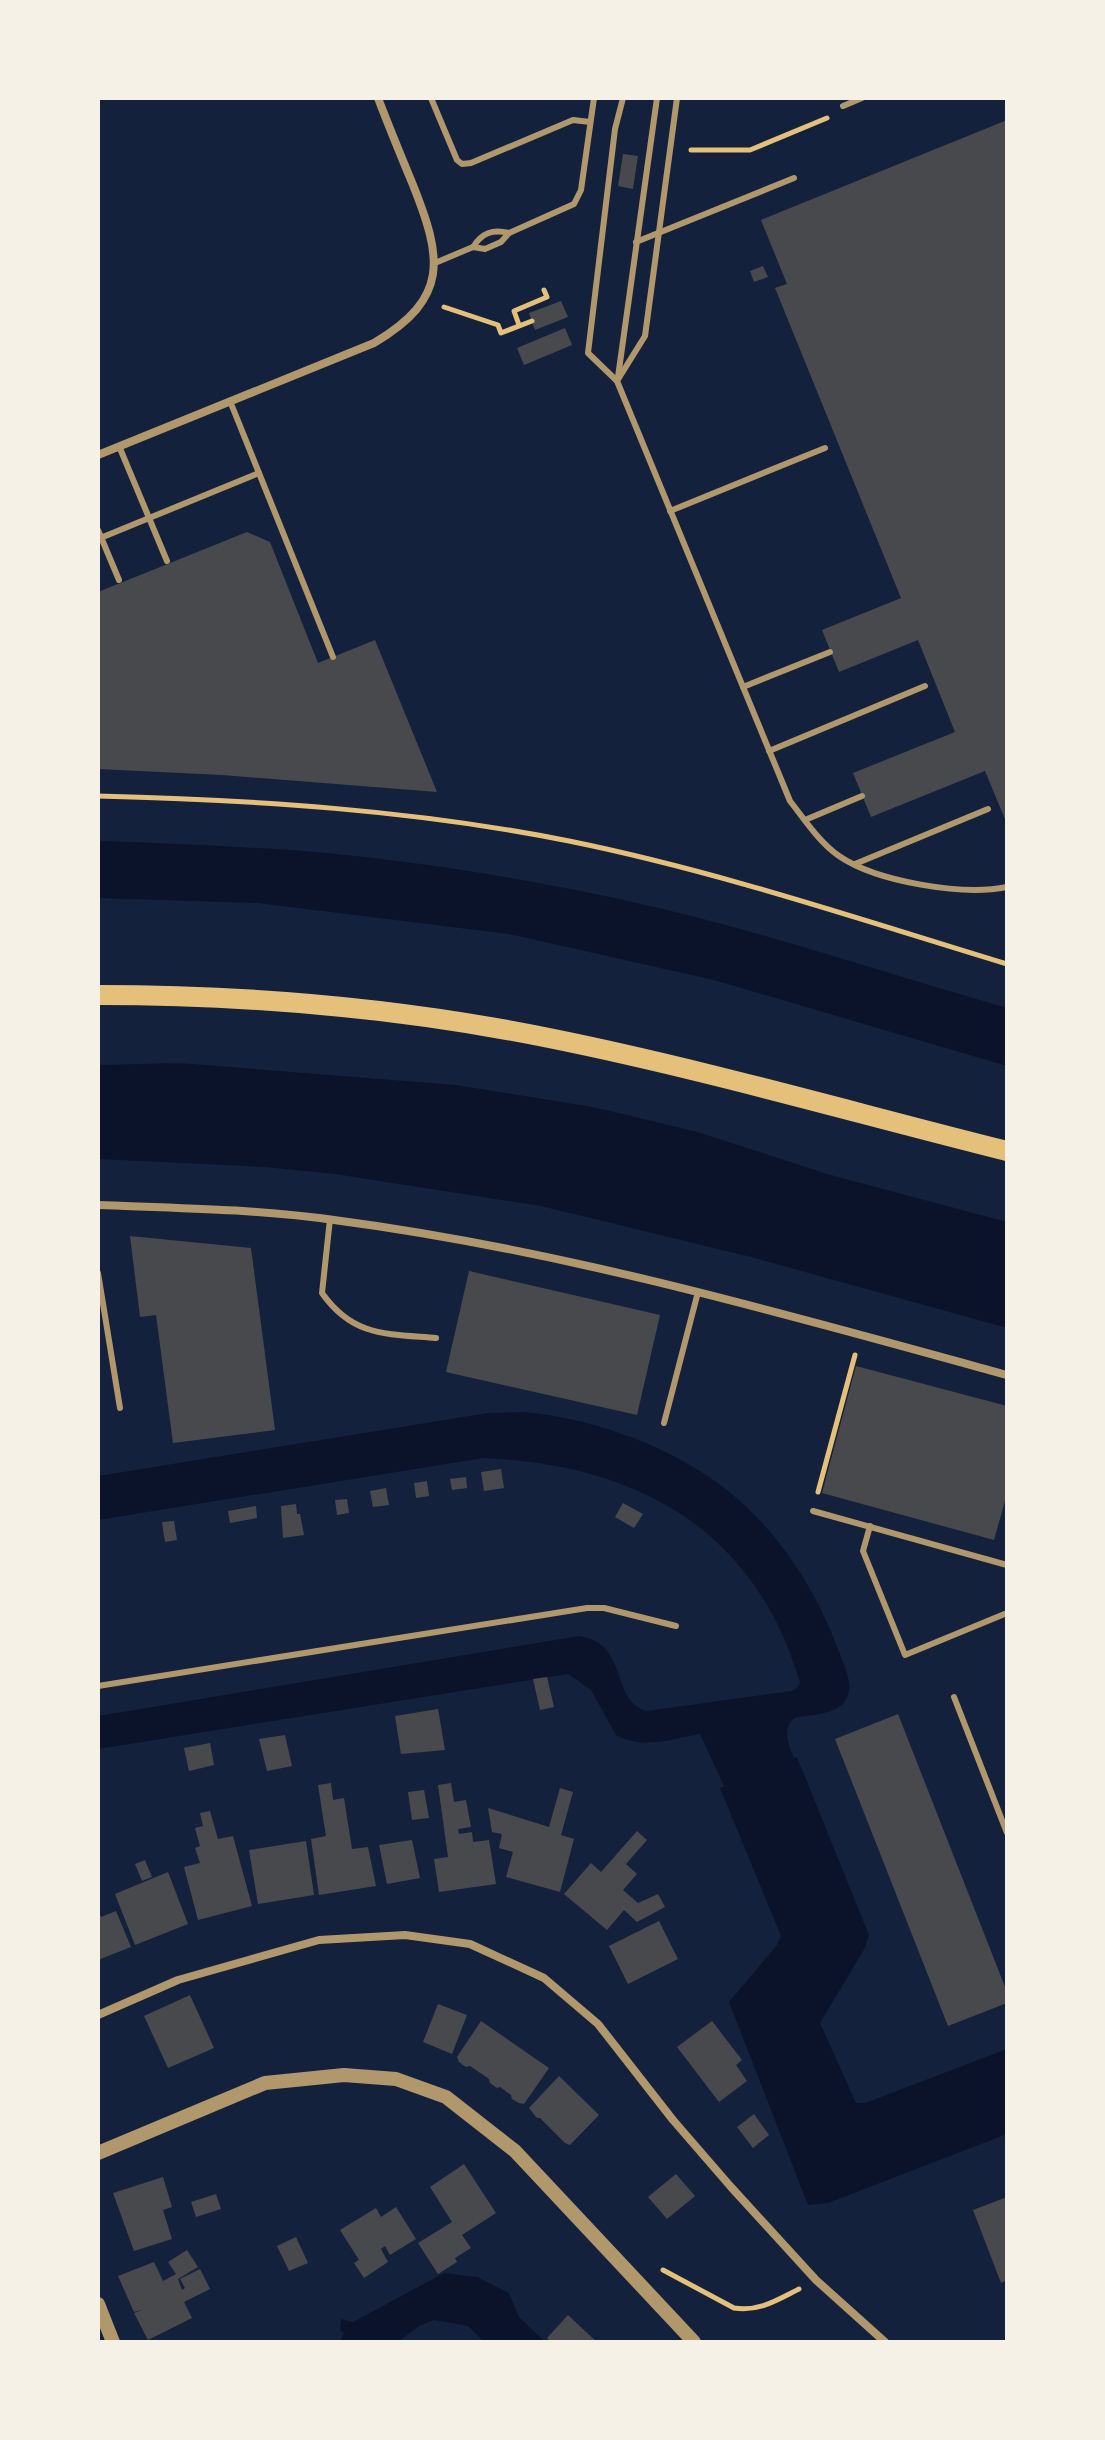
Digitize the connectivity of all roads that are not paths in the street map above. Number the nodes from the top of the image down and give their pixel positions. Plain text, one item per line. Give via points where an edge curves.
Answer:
1 (378, 98) edge
2 (431, 98) edge
3 (594, 98) edge
4 (623, 98) edge
5 (657, 98) edge
6 (677, 98) edge
7 (862, 98) edge
8 (843, 106) road end
9 (590, 122) junction
10 (794, 178) dead end
11 (509, 233) junction
12 (659, 233) junction
13 (636, 242) junction
14 (473, 247) junction
15 (435, 263) junction
16 (617, 381) junction
17 (230, 401) junction
18 (119, 446) junction
19 (825, 448) dead end
20 (98, 455) edge
21 (259, 473) junction
22 (670, 511) junction
23 (149, 518) junction
24 (99, 535) edge
25 (167, 561) dead end
26 (119, 580) dead end
27 (830, 652) dead end
28 (333, 657) dead end
29 (925, 686) dead end
30 (743, 687) junction
31 (769, 751) junction
32 (862, 796) dead end
33 (988, 809) dead end
34 (805, 820) junction
35 (853, 865) junction
36 (1007, 887) edge
37 (98, 995) edge
38 (1007, 1151) edge
39 (98, 1205) edge
40 (330, 1219) junction
41 (98, 1273) edge
42 (698, 1292) junction
43 (436, 1338) dead end
44 (1007, 1375) edge
45 (120, 1408) dead end
46 (664, 1423) dead end
47 (813, 1511) road end
48 (870, 1526) junction
49 (1007, 1565) edge
50 (1007, 1613) edge
51 (676, 1626) dead end
52 (98, 1686) edge
53 (954, 1697) dead end
54 (1007, 1833) edge
55 (98, 2015) edge
56 (98, 2153) edge
57 (98, 2304) edge
58 (113, 2342) edge
59 (694, 2342) edge
60 (885, 2342) edge

1 - 15 street via 430,227
2 - 9 lane via 462,164 573,120
3 - 9 lane
4 - 16 lane via 588,353
5 - 13 lane
6 - 12 lane
7 - 8 lane
9 - 11 lane via 579,198
10 - 12 lane
11 - 14 lane via 485,249
11 - 14 lane via 496,230 479,237
12 - 13 lane
12 - 16 lane via 645,336
13 - 16 lane
14 - 15 lane
15 - 17 street via 422,300 407,321 374,343
16 - 22 lane
17 - 18 street
17 - 21 lane
18 - 20 street
18 - 23 lane
19 - 22 lane
21 - 23 lane
21 - 28 lane
22 - 30 lane
23 - 24 lane
23 - 25 lane
24 - 26 lane
27 - 30 lane
29 - 31 lane
30 - 31 lane
31 - 34 lane via 790,801
32 - 34 lane
33 - 35 lane
34 - 35 lane
35 - 36 lane via 929,887
37 - 38 main road via 335,1006 442,1019 690,1071
39 - 40 street
40 - 42 street via 518,1250
40 - 43 lane via 322,1293 333,1309 365,1330
41 - 45 lane
42 - 44 street
42 - 46 lane
47 - 48 lane
48 - 49 lane
48 - 50 lane via 863,1551 905,1655
51 - 52 lane via 587,1608
53 - 54 lane
55 - 60 street via 178,1980 319,1940 405,1935 470,1944 544,1978 598,2024 673,2120 816,2280
56 - 59 street via 265,2083 344,2075 396,2079 446,2097 515,2151
57 - 58 street

